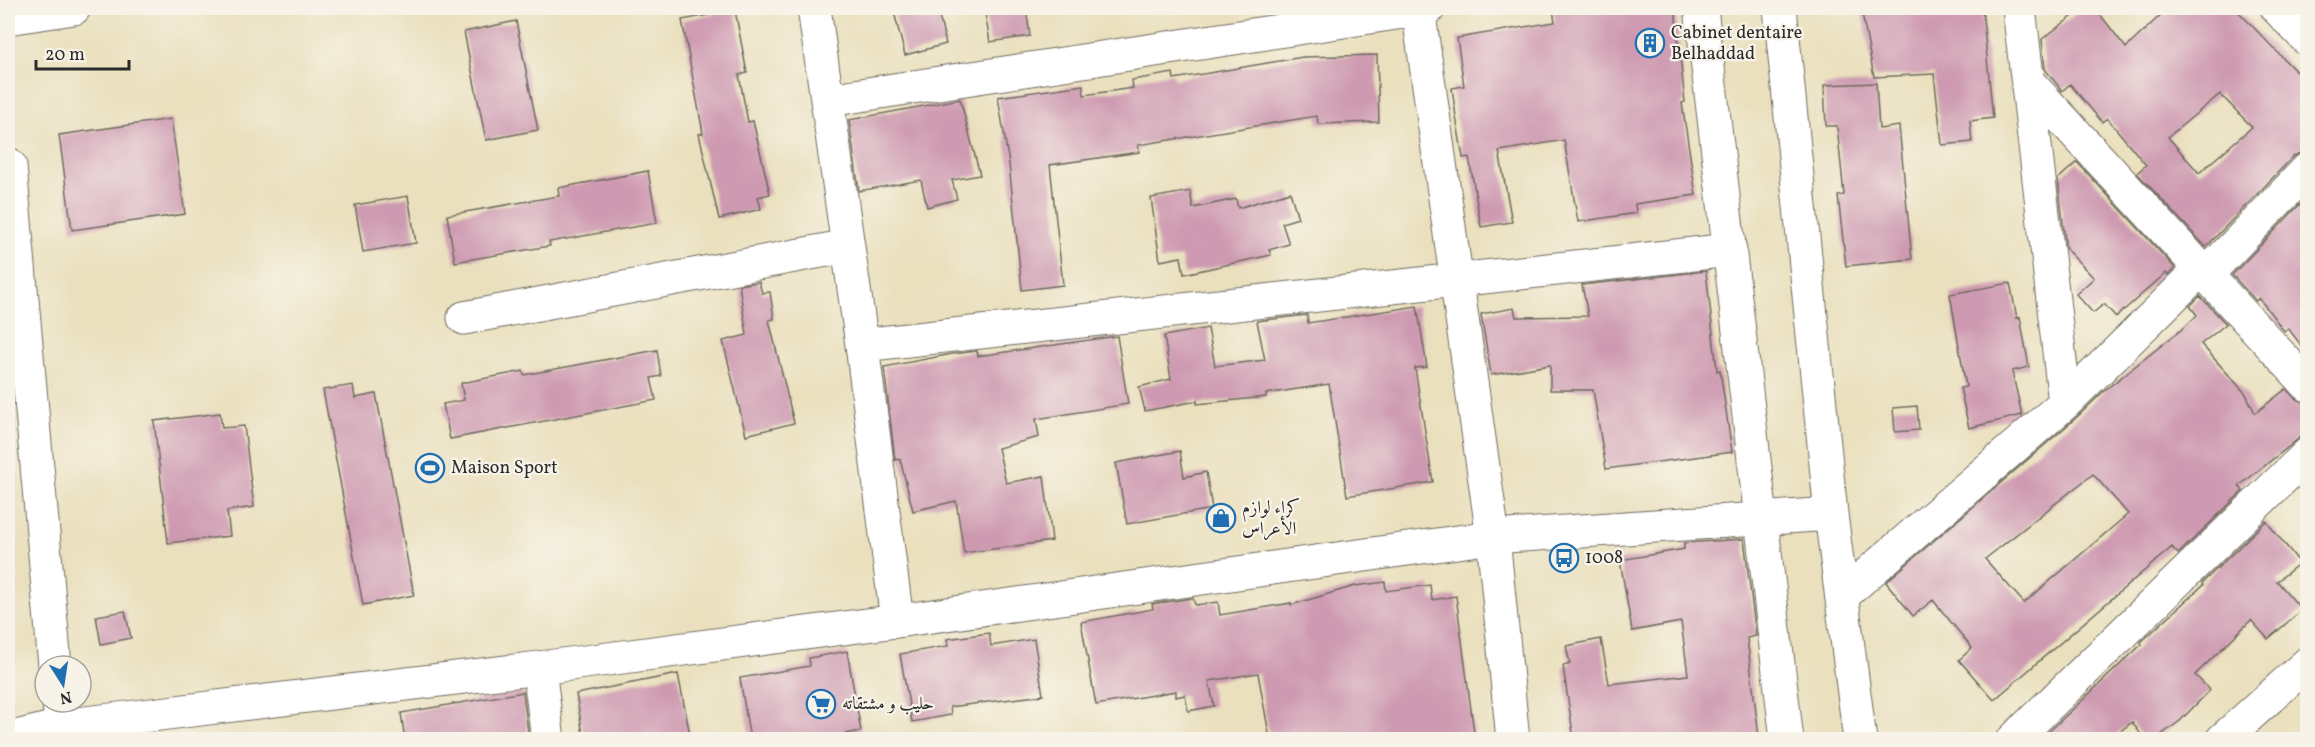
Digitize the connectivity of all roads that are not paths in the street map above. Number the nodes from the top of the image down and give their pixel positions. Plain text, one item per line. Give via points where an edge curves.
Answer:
1 (74, 8) edge
2 (814, 8) edge
3 (1422, 8) edge
4 (1701, 8) edge
5 (1780, 8) edge
6 (2019, 8) edge
7 (2277, 8) edge
8 (8, 18) edge
9 (2307, 40) edge
10 (2029, 84) junction
11 (828, 100) junction
12 (8, 164) edge
13 (2307, 169) edge
14 (848, 246) junction
15 (1730, 250) junction
16 (2203, 272) junction
17 (1454, 280) junction
18 (464, 318) dead end
19 (862, 345) junction
20 (2307, 385) edge
21 (2065, 403) junction
22 (2307, 454) edge
23 (1832, 514) junction
24 (1761, 519) junction
25 (1492, 537) junction
26 (1842, 596) junction
27 (897, 621) junction
28 (55, 654) edge
29 (2307, 663) edge
30 (539, 668) junction
31 (93, 711) edge
32 (60, 714) edge
33 (8, 739) edge
34 (548, 740) edge
35 (1513, 740) edge
36 (1787, 740) edge
37 (1860, 740) edge
38 (2013, 740) edge
39 (2222, 740) edge

1 - 8 street
2 - 11 street
3 - 11 street
3 - 17 street
4 - 15 street
5 - 23 street
6 - 10 street
7 - 9 street
10 - 16 street
10 - 21 street
11 - 14 street
12 - 28 street
13 - 16 street
14 - 18 street
14 - 19 street
15 - 17 street
15 - 24 street
16 - 20 street
16 - 21 street
17 - 19 street
17 - 25 street
19 - 27 street
21 - 26 street
22 - 38 street
23 - 24 street
23 - 26 street
24 - 25 street
24 - 36 street
25 - 27 street
25 - 35 street
26 - 37 street
27 - 30 street
29 - 39 street
30 - 31 street
30 - 34 street
32 - 33 street

